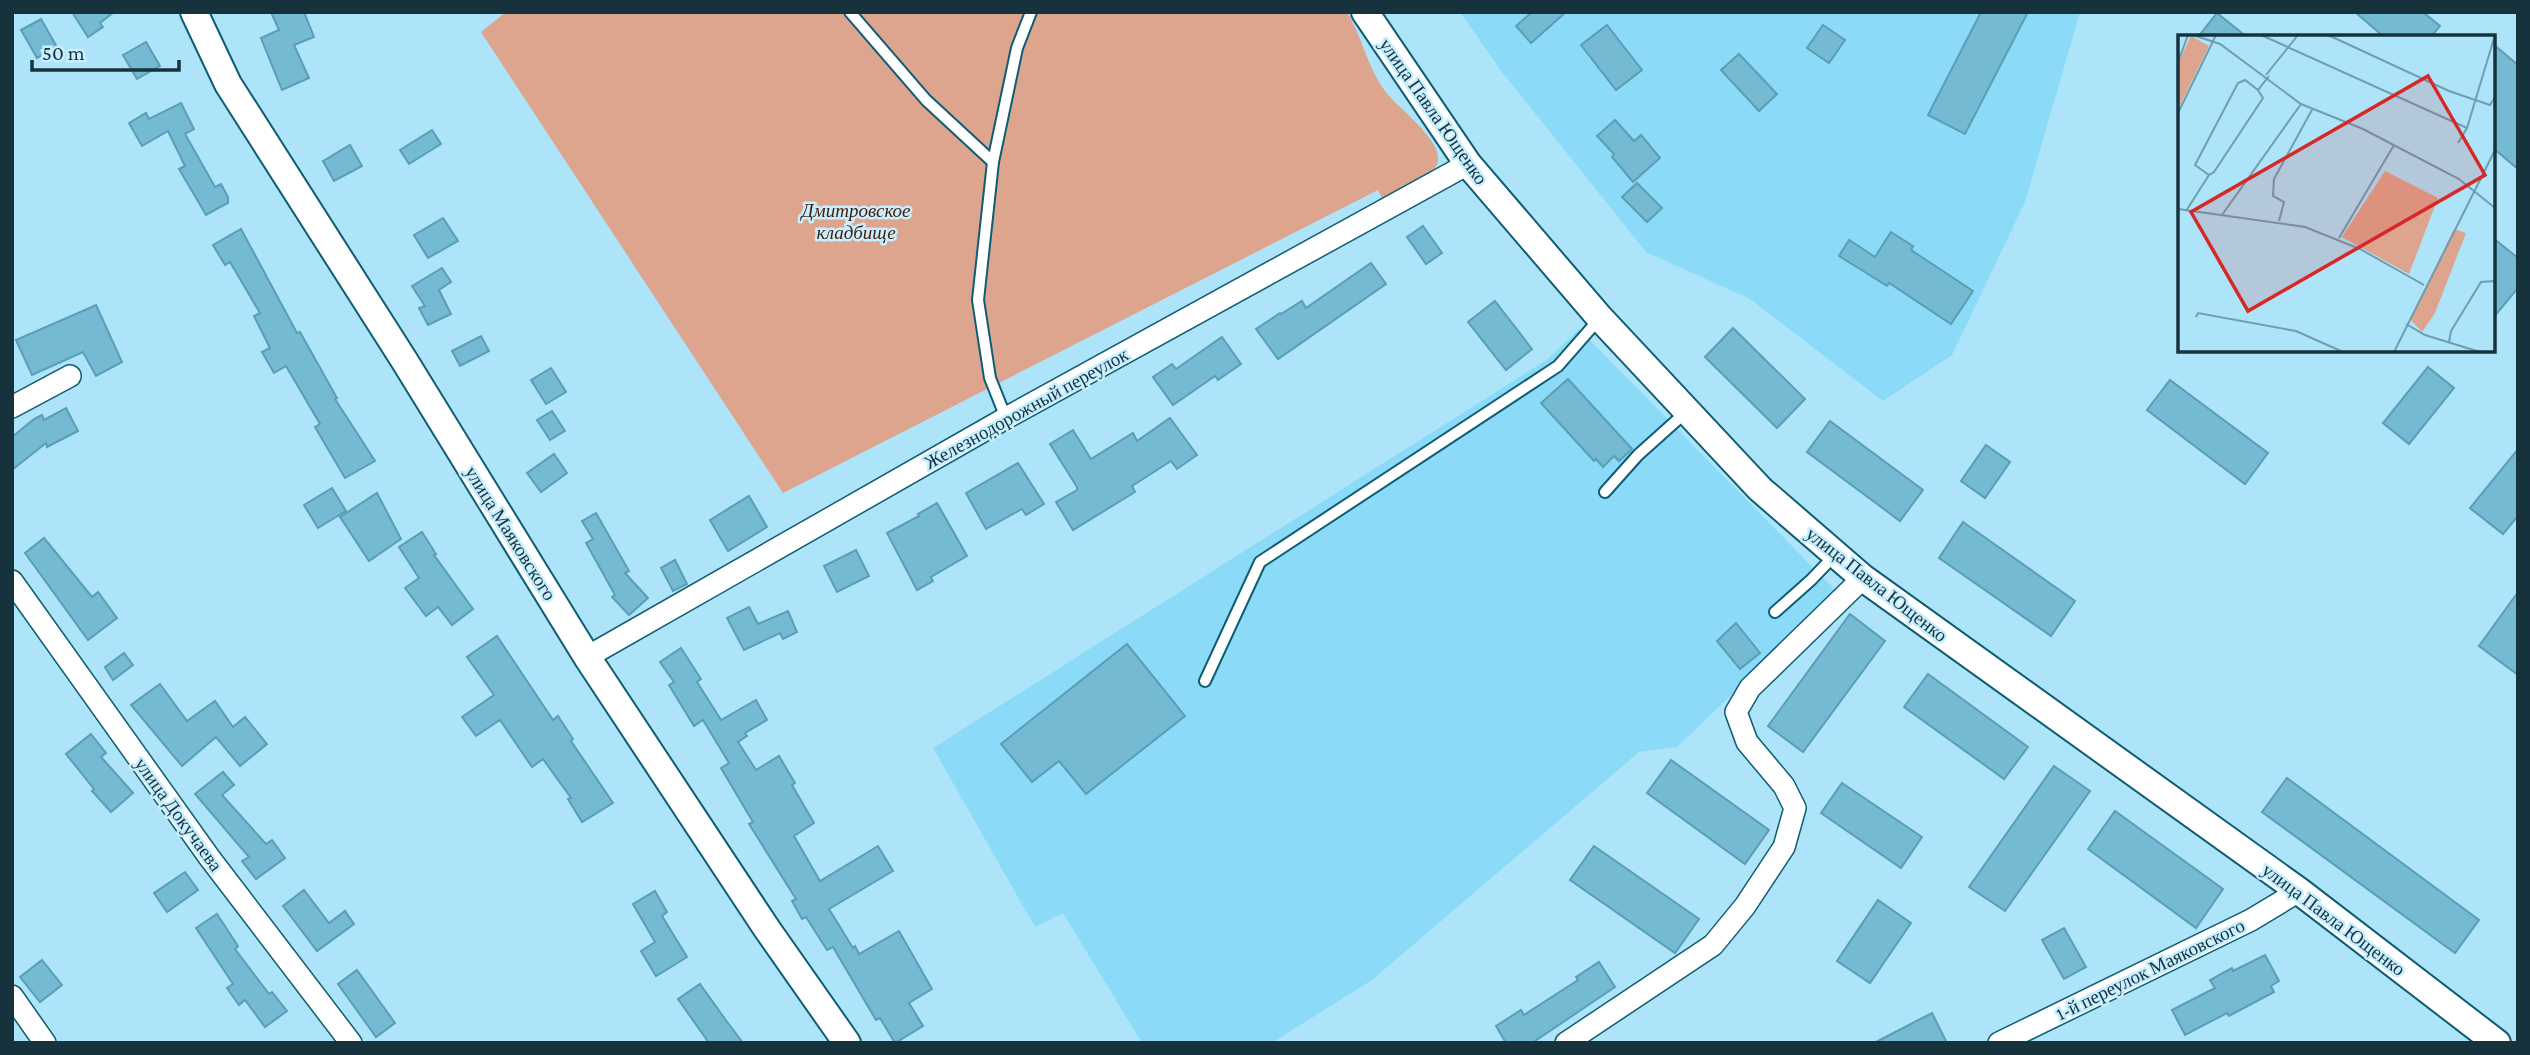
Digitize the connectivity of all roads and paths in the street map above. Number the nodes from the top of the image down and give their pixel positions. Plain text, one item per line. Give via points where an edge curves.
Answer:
1 (194, 12) edge
2 (850, 12) edge
3 (1031, 12) edge
4 (1365, 12) edge
5 (993, 162) junction
6 (1468, 164) junction
7 (1600, 318) junction
8 (70, 376) dead end
9 (12, 407) edge
10 (1686, 412) junction
11 (1006, 418) junction
12 (1605, 492) dead end
13 (1835, 555) junction
14 (1863, 578) junction
15 (12, 581) edge
16 (1775, 612) dead end
17 (587, 657) junction
18 (1205, 681) dead end
19 (2300, 891) junction
20 (12, 996) edge
21 (45, 1043) edge
22 (351, 1043) edge
23 (847, 1043) edge
24 (1566, 1043) edge
25 (1999, 1043) edge
26 (2497, 1043) edge

1 - 17 street, улица Маяковского via 228,84
2 - 5 lane via 926,100
3 - 5 lane via 1017,48
4 - 6 street, улица Павла Ющенко
5 - 11 lane via 978,300 990,378
6 - 7 street, улица Павла Ющенко
6 - 11 street, Железнодорожный переулок
7 - 10 street, улица Павла Ющенко
7 - 18 lane via 1558,366 1260,562
8 - 9 street
10 - 12 lane
10 - 13 street, улица Павла Ющенко via 1760,489
11 - 17 street, Железнодорожный переулок
13 - 14 street, улица Павла Ющенко
13 - 16 lane
14 - 19 street, улица Павла Ющенко
14 - 24 street via 1750,688 1736,712 1747,742 1784,786 1795,808 1784,847 1713,945
15 - 22 street, улица Докучаева via 209,857
17 - 23 street, улица Маяковского
19 - 25 street, 1-й переулок Маяковского via 2251,920
19 - 26 street, улица Павла Ющенко
20 - 21 street

